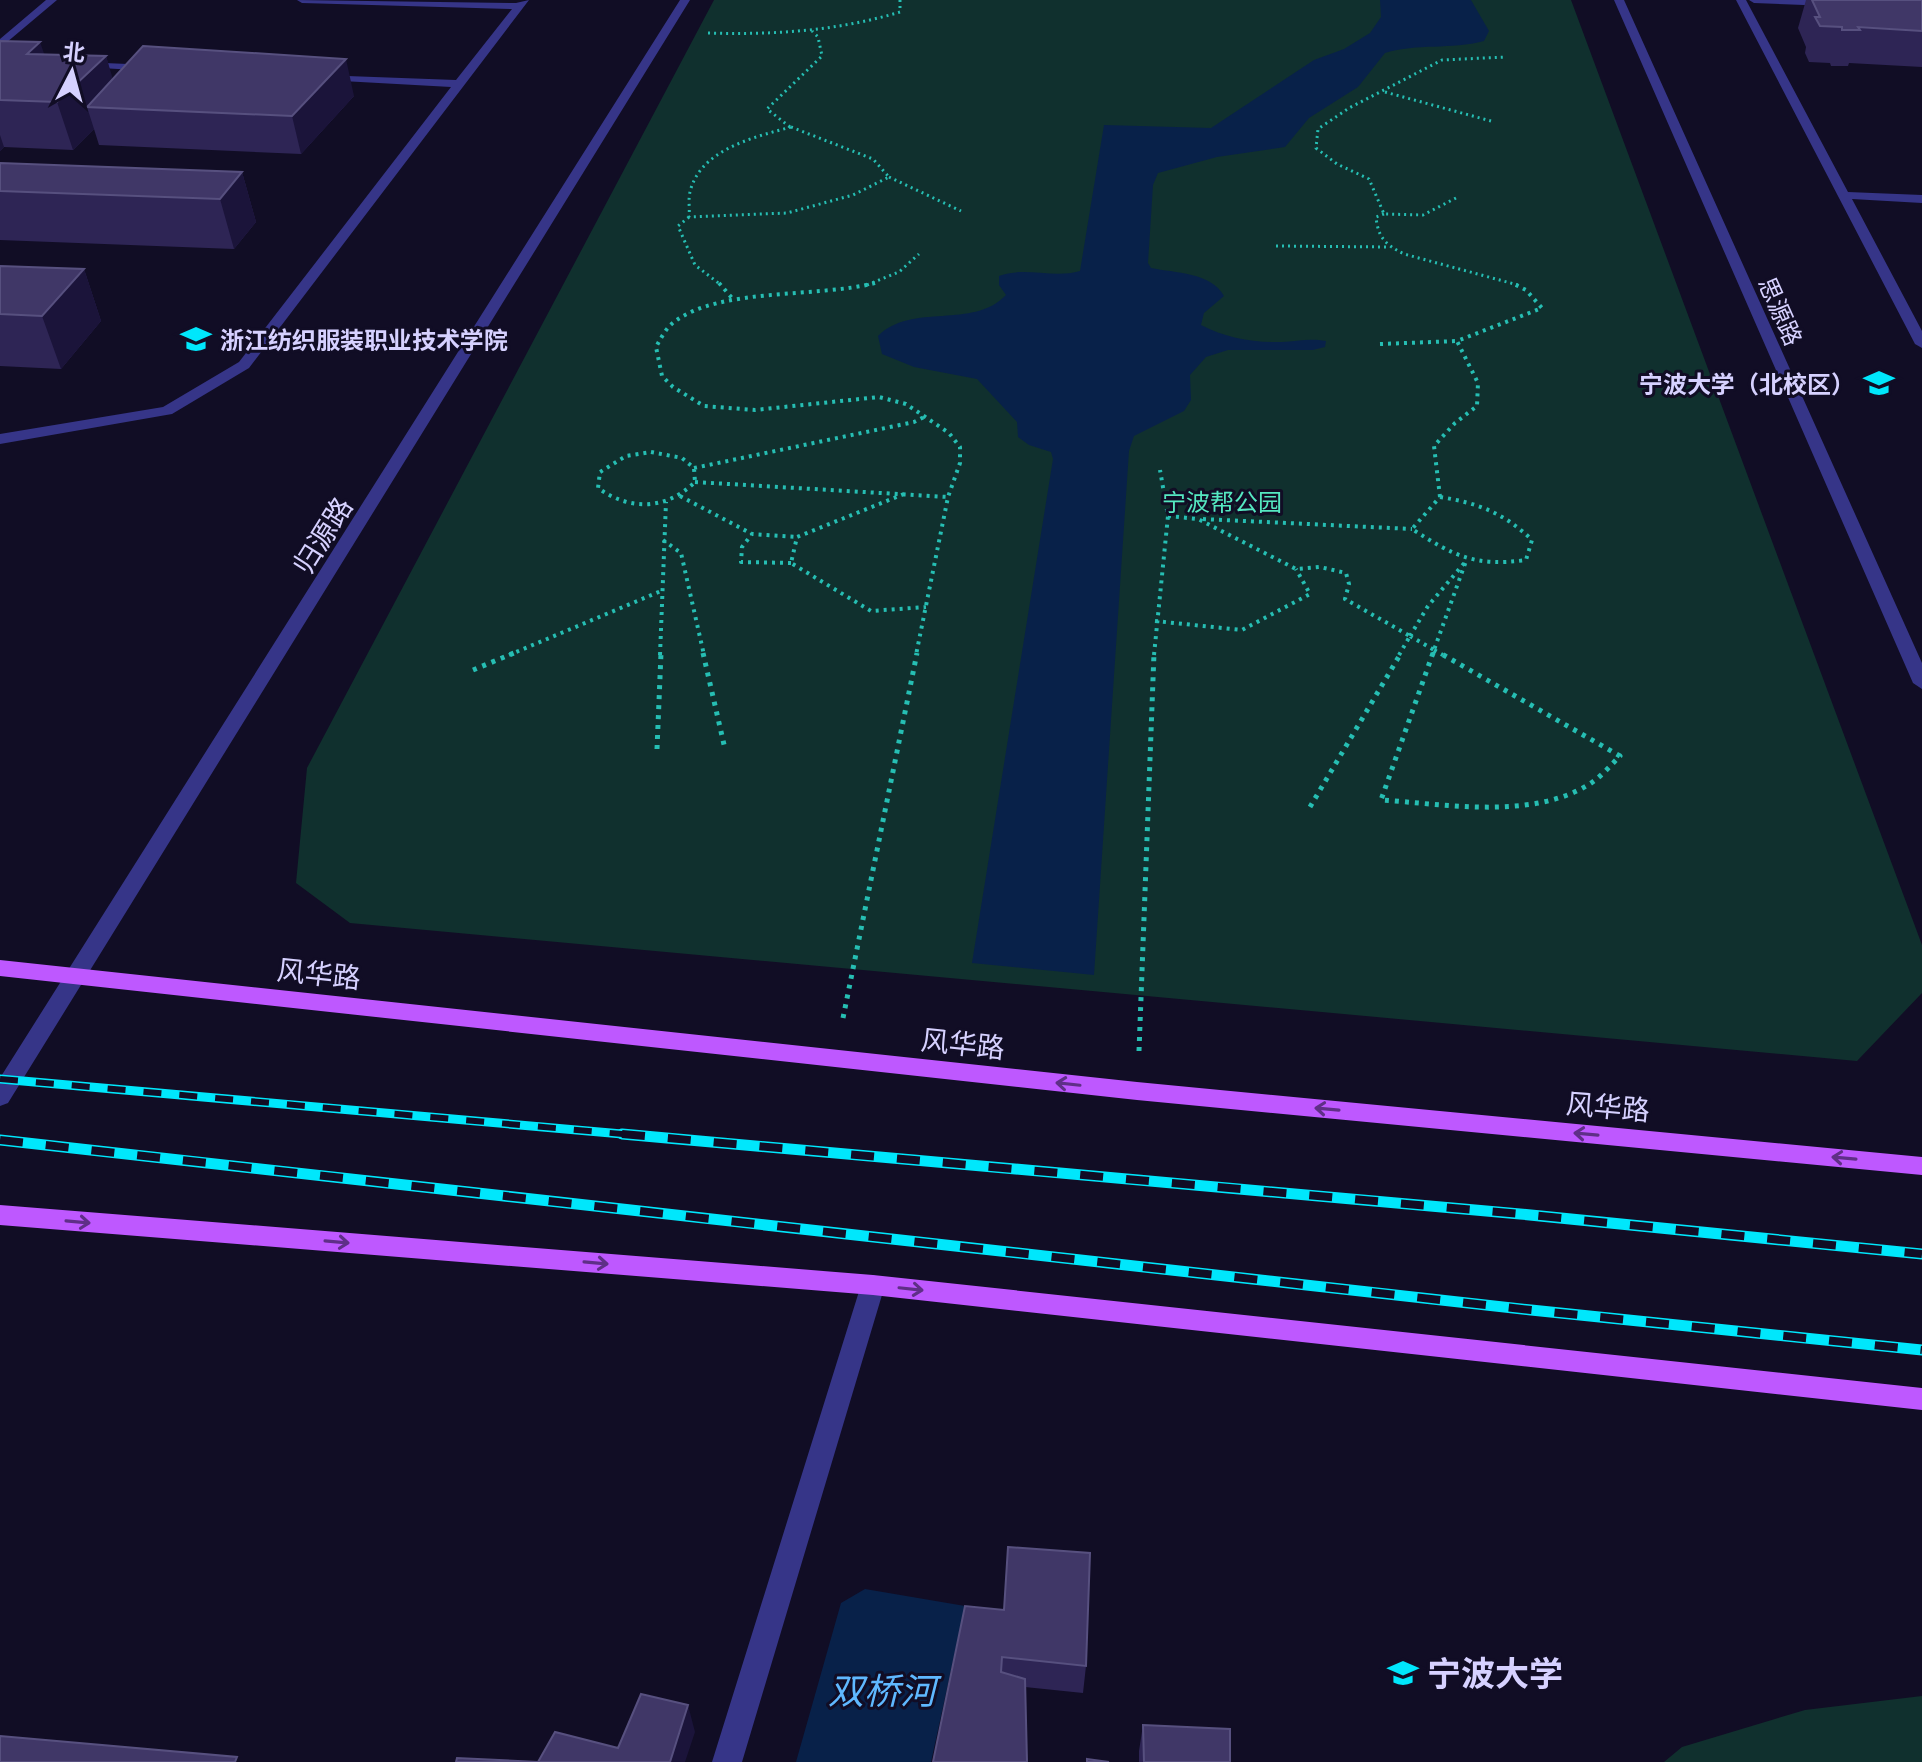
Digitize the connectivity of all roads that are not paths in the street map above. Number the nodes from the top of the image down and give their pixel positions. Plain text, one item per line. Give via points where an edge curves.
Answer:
1 (52, 0) edge
2 (302, 0) edge
3 (685, 0) edge
4 (1619, 0) edge
5 (1741, 0) edge
6 (1754, 0) edge
7 (522, 3) edge
8 (1845, 4) edge
9 (0, 45) edge
10 (63, 63) edge
11 (158, 68) edge
12 (317, 76) edge
13 (459, 84) junction
14 (1843, 195) junction
15 (1922, 199) edge
16 (1920, 335) edge
17 (0, 439) edge
18 (1922, 683) edge
19 (0, 968) edge
20 (77, 977) junction
21 (0, 1097) edge
22 (1922, 1166) edge
23 (0, 1215) edge
24 (873, 1285) junction
25 (1922, 1399) edge
26 (727, 1762) edge

1 - 9 street
2 - 7 street
3 - 20 street, 归源路
4 - 18 street, 思源路
5 - 14 street
6 - 8 street
7 - 13 street
10 - 11 street
12 - 13 street
13 - 17 street via 244,365 167,411
14 - 15 street
14 - 16 street
19 - 20 main road, 风华路
20 - 21 street, 归源路
22 -> 20 main road, 风华路 via 1137,1091
23 -> 24 main road
24 -> 25 main road
24 - 26 street

